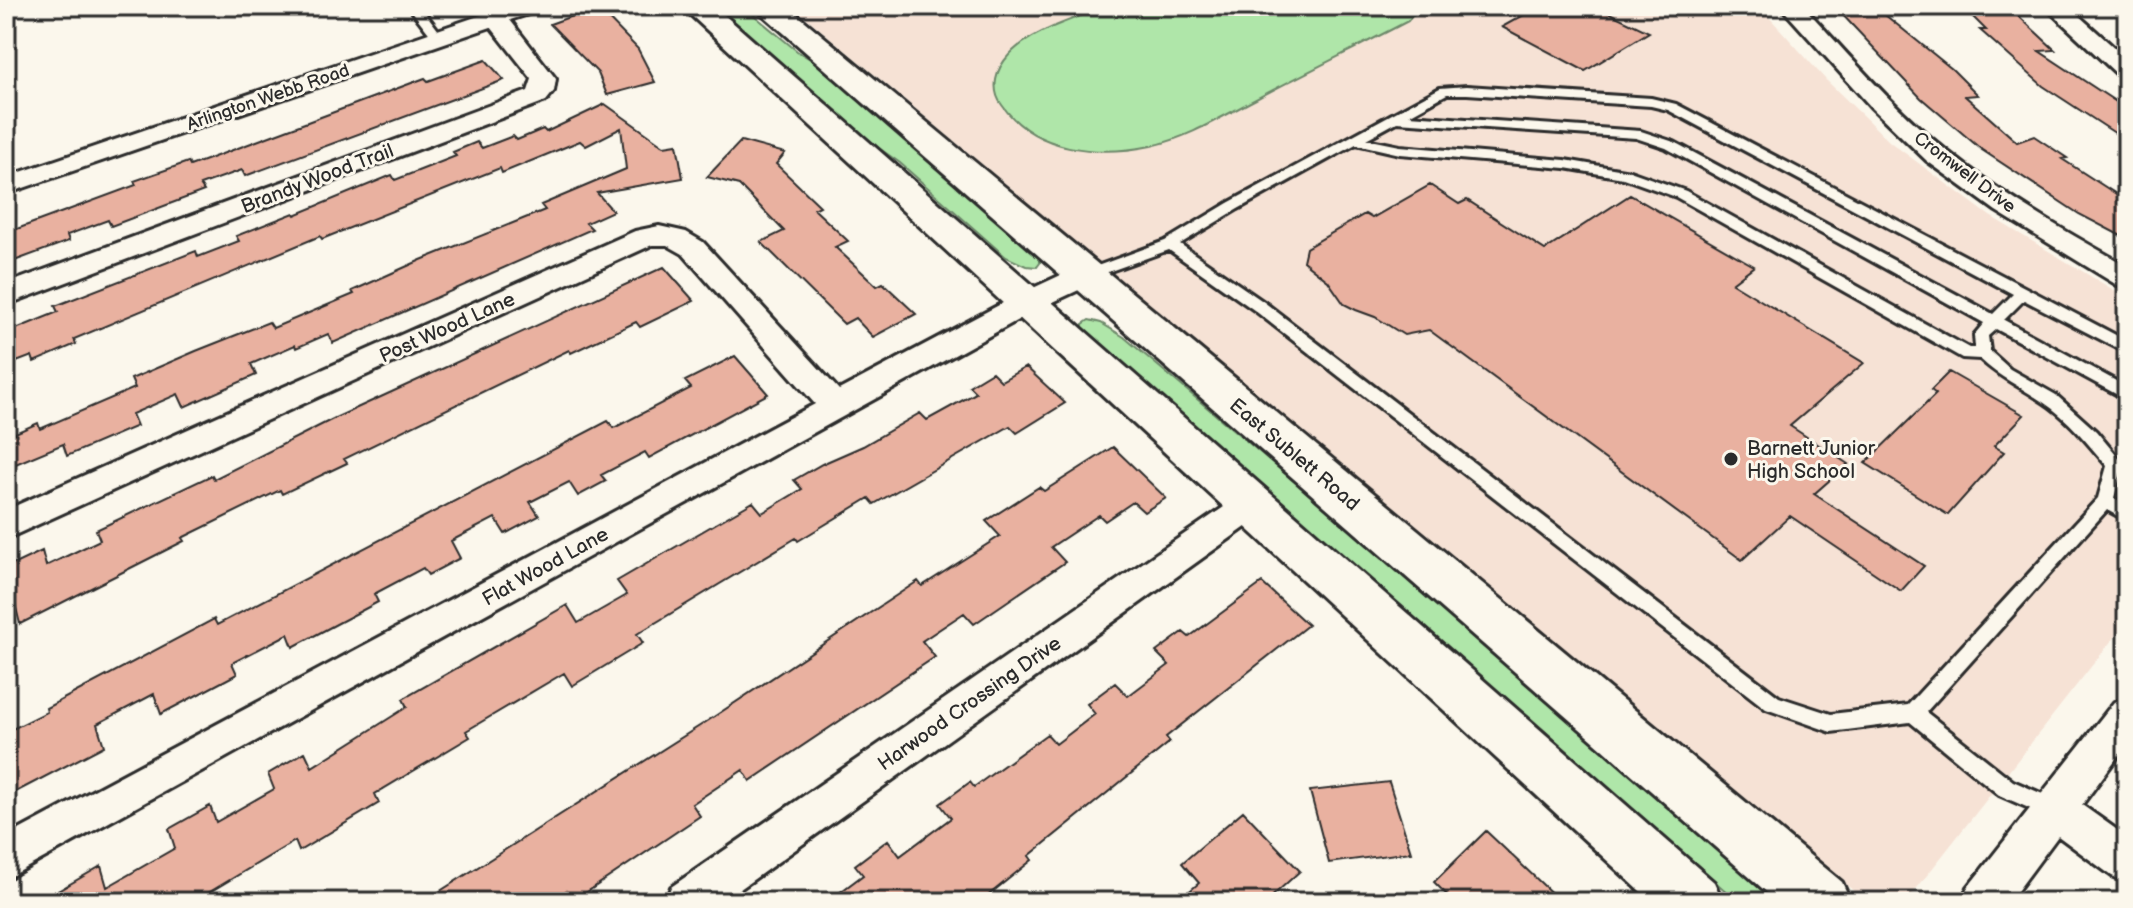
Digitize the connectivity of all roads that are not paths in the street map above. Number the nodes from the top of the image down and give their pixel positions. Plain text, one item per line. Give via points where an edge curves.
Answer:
1 (414, 6) edge
2 (530, 6) edge
3 (696, 6) edge
4 (768, 6) edge
5 (1791, 6) edge
6 (2055, 6) edge
7 (496, 18) junction
8 (439, 39) junction
9 (2127, 71) edge
10 (1393, 118) junction
11 (1355, 140) junction
12 (6, 186) edge
13 (1170, 244) junction
14 (1086, 275) junction
15 (2127, 278) edge
16 (2022, 293) junction
17 (6, 295) edge
18 (1026, 303) junction
19 (1994, 324) junction
20 (2127, 348) edge
21 (1983, 353) junction
22 (2127, 394) edge
23 (837, 408) junction
24 (2105, 501) junction
25 (1252, 505) junction
26 (2127, 514) edge
27 (6, 525) edge
28 (1913, 713) junction
29 (2127, 714) edge
30 (2054, 809) junction
31 (6, 859) edge
32 (2127, 862) edge
33 (686, 902) edge
34 (1694, 902) edge
35 (1822, 902) edge
36 (1983, 902) edge

1 - 8 lane
2 - 7 street, Arlington Webb Road
3 - 18 main road
4 - 14 main road, East Sublett Road
5 - 15 street, Cromwell Drive via 1936,154 2056,238
6 - 9 street
7 - 8 street, Arlington Webb Road
7 - 17 street, Brandy Wood Trail via 544,79 537,96
8 - 12 street, Arlington Webb Road
10 - 11 lane
10 - 16 lane via 1444,91 1467,90 1672,107
10 - 19 lane via 1637,134 1670,145
11 - 13 lane
11 - 21 lane via 1400,150 1625,174 1681,194 1967,354
13 - 14 lane
13 - 28 lane via 1259,306 1773,703 1831,723
14 - 18 street, Flat Wood Lane
14 - 35 main road, East Sublett Road
16 - 19 lane
16 - 20 lane
18 - 23 street, Flat Wood Lane
18 - 25 main road
19 - 21 lane via 1981,335
19 - 22 lane
21 - 24 lane via 2005,373 2051,399 2115,465
23 - 27 street, Post Wood Lane via 693,248 672,235 659,235
23 - 31 street, Flat Wood Lane
24 - 26 lane
24 - 28 lane
25 - 33 street, Harwood Crossing Drive
25 - 34 main road
28 - 30 lane via 2006,788
29 - 30 street
30 - 32 street
30 - 36 street

